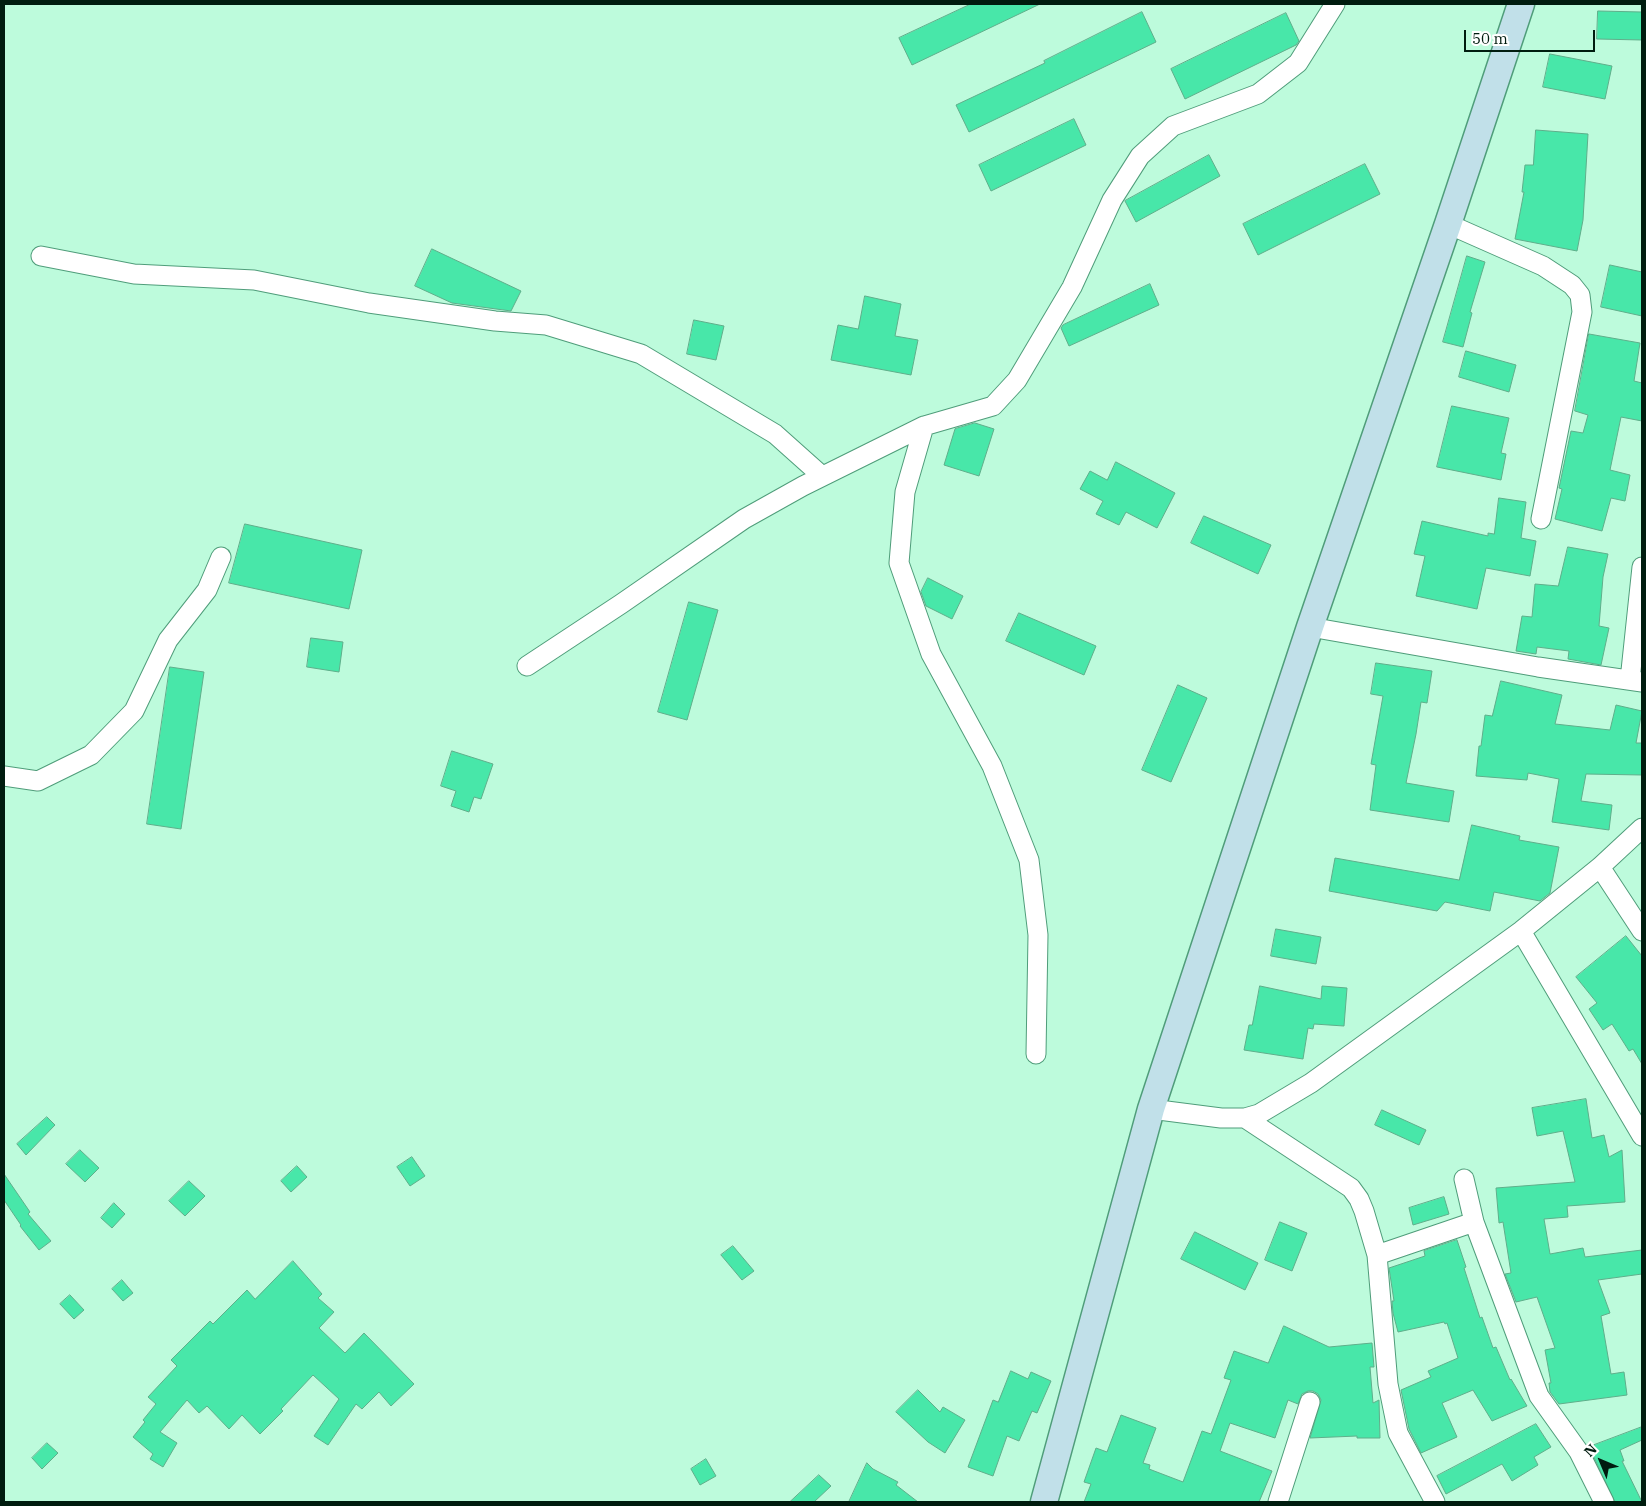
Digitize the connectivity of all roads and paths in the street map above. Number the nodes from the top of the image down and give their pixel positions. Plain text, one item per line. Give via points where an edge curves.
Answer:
1 (1336, 4) edge
2 (1521, 4) edge
3 (1448, 224) junction
4 (41, 256) dead end
5 (924, 426) junction
6 (822, 476) junction
7 (1542, 519) dead end
8 (221, 557) dead end
9 (1642, 568) edge
10 (1310, 627) junction
11 (527, 666) dead end
12 (1636, 681) edge
13 (4, 776) edge
14 (1642, 828) edge
15 (1600, 868) junction
16 (1642, 931) edge
17 (1521, 932) junction
18 (1036, 1054) dead end
19 (1151, 1109) junction
20 (1246, 1118) junction
21 (1642, 1136) edge
22 (1464, 1179) dead end
23 (1474, 1222) junction
24 (1377, 1255) junction
25 (1310, 1402) dead end
26 (1044, 1502) edge
27 (1278, 1502) edge
28 (1435, 1502) edge
29 (1604, 1502) edge

1 - 5 street via 1298,63 1258,94 1173,126 1140,156 1112,200 1072,288 1017,380 994,406
2 - 3 main road
3 - 7 street via 1542,266 1572,284 1580,295 1582,312
3 - 10 main road
4 - 6 street via 134,274 254,280 369,303 546,325 641,354 775,434
5 - 6 street
5 - 18 street via 906,492 899,563 931,654 992,766 1029,860 1038,935
6 - 11 street via 744,519
8 - 13 street via 206,590 168,640 134,712 91,755 38,781
9 - 12 street
10 - 12 street
10 - 19 main road
14 - 15 street
15 - 16 street
15 - 17 street
17 - 20 street via 1311,1083 1259,1114
17 - 21 street
19 - 20 street
19 - 26 main road
20 - 24 street via 1351,1188 1364,1211
22 - 23 street
23 - 24 street
23 - 29 street via 1539,1396 1579,1452
24 - 28 street via 1388,1384 1398,1433
25 - 27 street

